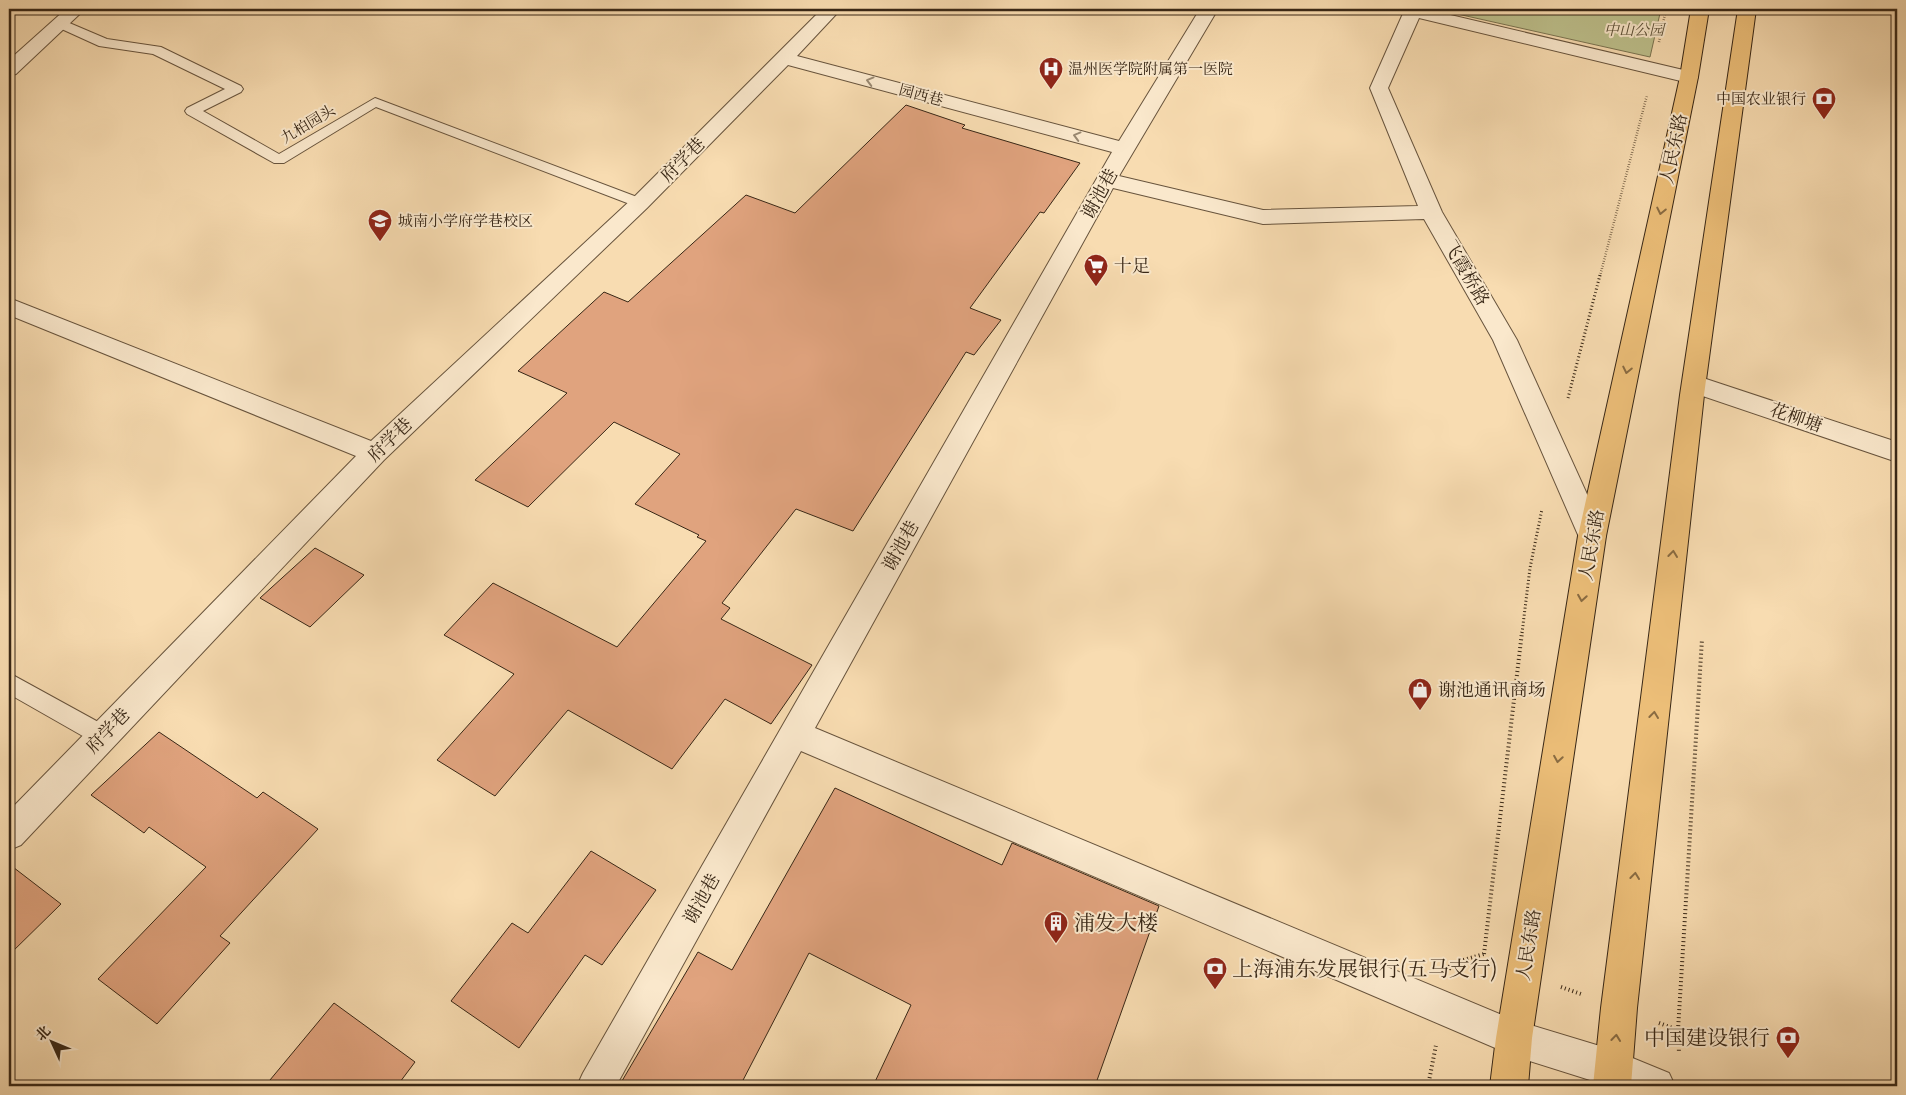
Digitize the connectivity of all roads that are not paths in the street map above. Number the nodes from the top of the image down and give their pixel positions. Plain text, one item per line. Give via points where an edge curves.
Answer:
1 (76, 9) edge
2 (832, 9) edge
3 (1209, 9) edge
4 (1700, 9) edge
5 (1748, 9) edge
6 (1413, 10) edge
7 (60, 23) junction
8 (784, 58) junction
9 (9, 70) edge
10 (1689, 77) junction
11 (1124, 149) junction
12 (1107, 180) junction
13 (640, 203) junction
14 (1431, 212) junction
15 (9, 306) edge
16 (1694, 384) junction
17 (1897, 452) edge
18 (375, 453) junction
19 (1592, 536) junction
20 (9, 683) edge
21 (795, 734) junction
22 (103, 736) junction
23 (9, 834) edge
24 (1514, 1038) junction
25 (1612, 1078) edge
26 (596, 1086) edge
27 (1509, 1086) edge
28 (1656, 1086) edge

1 - 7 street
2 - 8 street
3 - 11 street, 谢池巷
4 - 10 highway, 人民东路
5 - 16 highway
6 - 10 street
6 - 14 street, 飞霞桥路 via 1379,88
7 - 9 street
7 - 13 lane, 九柏园头 via 104,43 156,50 236,89 192,111 280,160 375,102
11 -> 8 street, 园西巷
8 - 13 street, 府学巷
10 -> 19 highway, 人民东路
11 - 12 street, 谢池巷
12 - 14 street via 1263,217
12 - 21 street, 谢池巷
13 - 18 street, 府学巷
14 - 19 street, 飞霞桥路 via 1505,340
15 - 18 street
16 - 17 street, 花柳塘
25 -> 16 highway
18 - 22 street, 府学巷
19 -> 24 highway, 人民东路
20 - 22 lane
21 - 24 street
21 - 26 street, 谢池巷
22 - 23 street, 府学巷
24 - 25 street
24 - 27 highway, 人民东路
25 - 28 street

